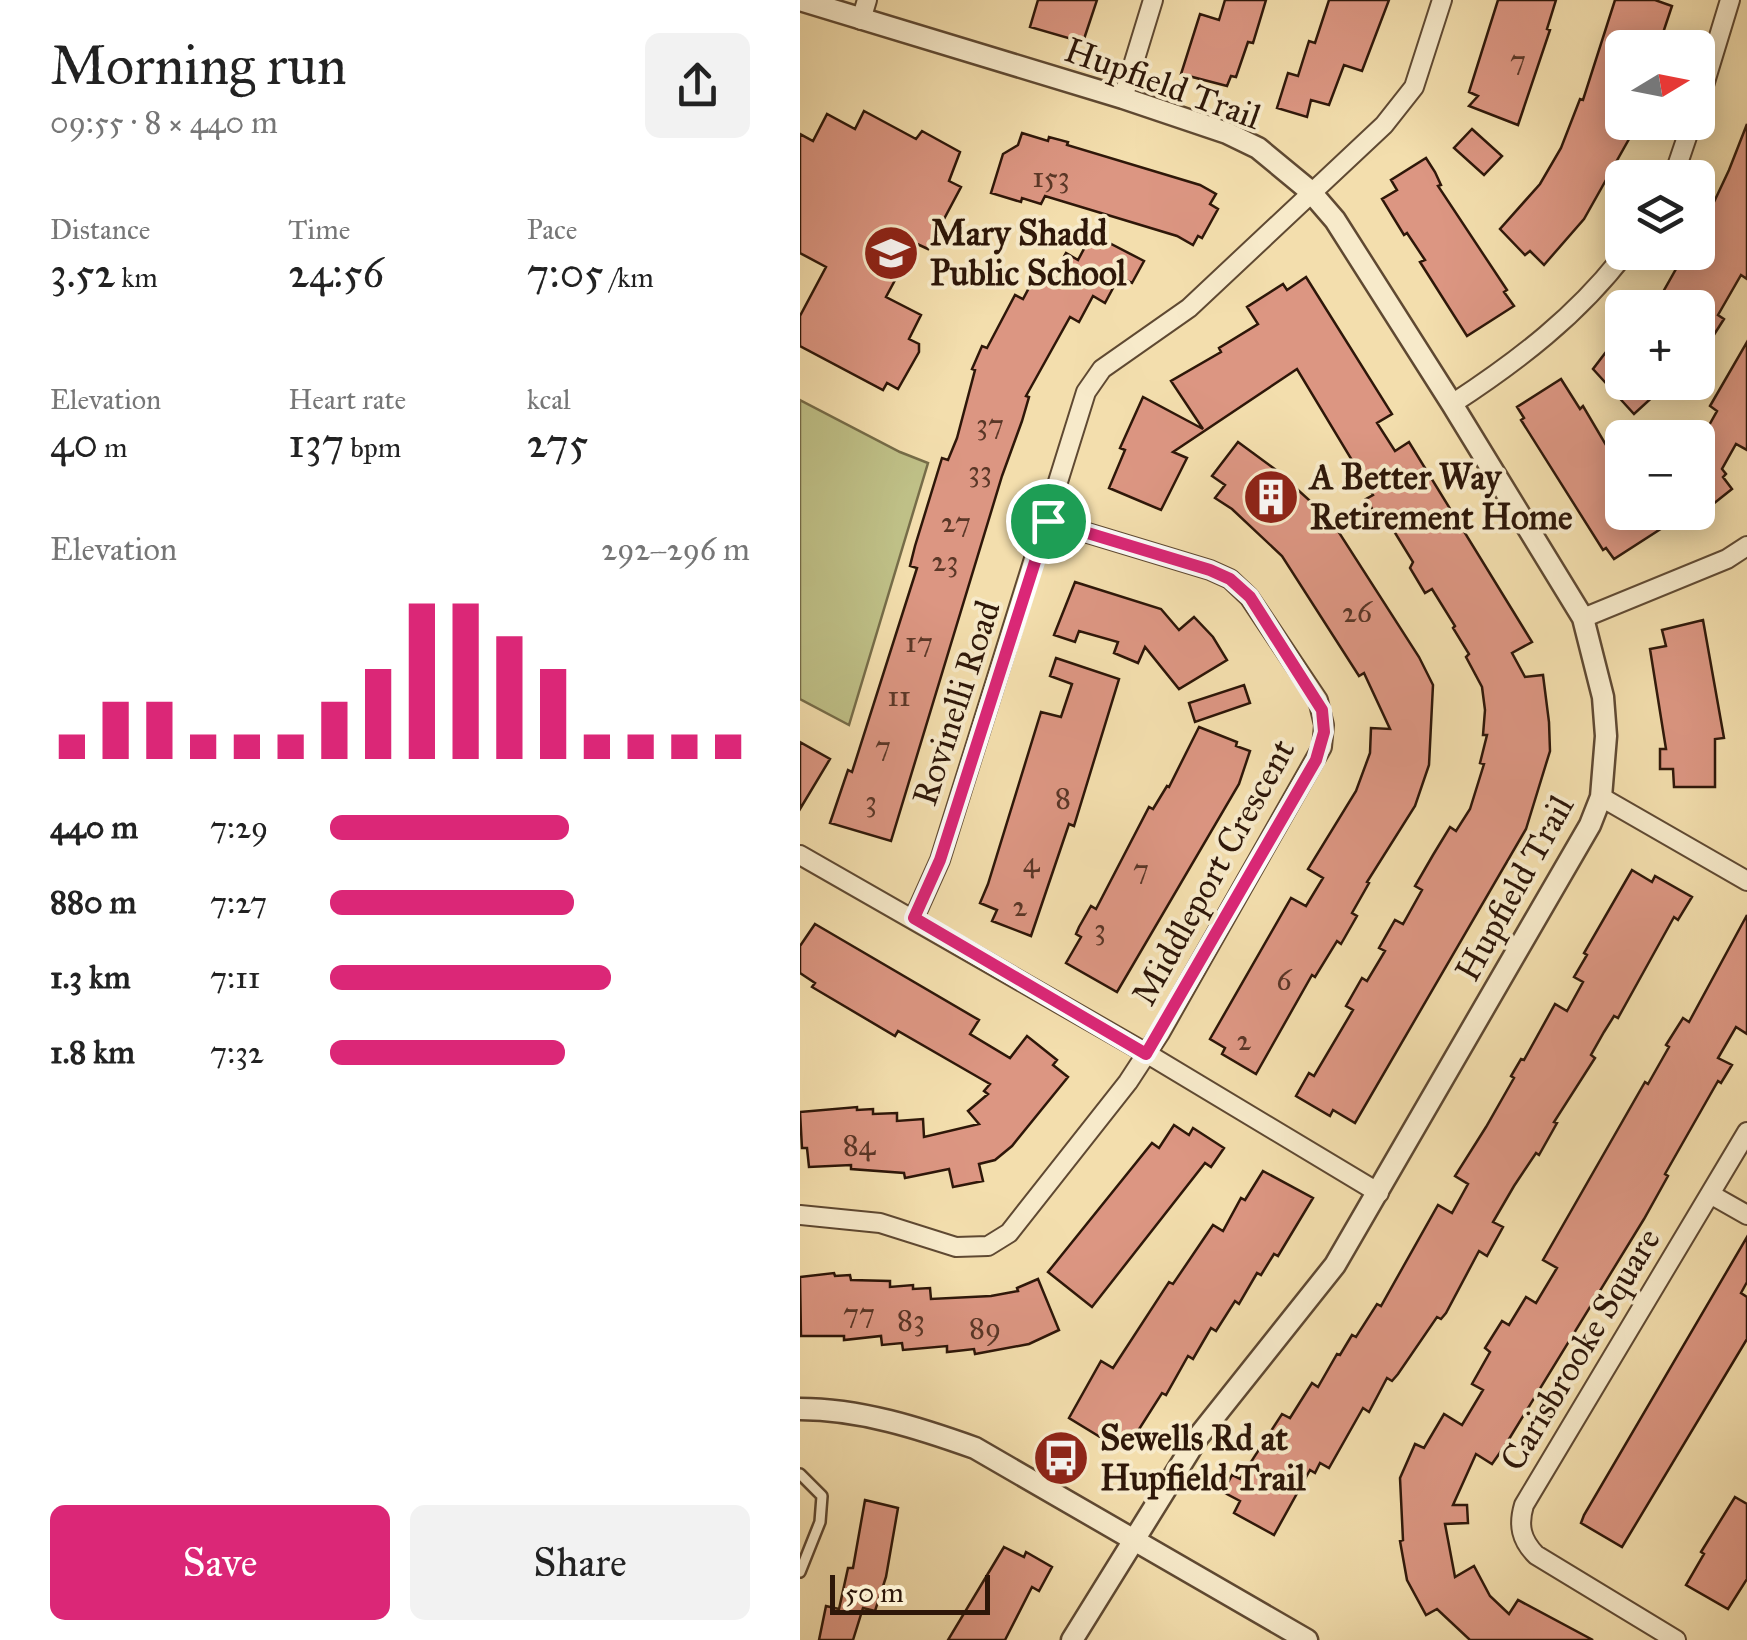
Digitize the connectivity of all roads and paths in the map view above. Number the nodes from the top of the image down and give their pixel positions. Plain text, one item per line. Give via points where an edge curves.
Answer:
1 (800, 0) edge
2 (1154, 0) edge
3 (1442, 0) edge
4 (1730, 0) edge
5 (864, 10) edge
6 (1715, 49) edge
7 (1124, 98) junction
8 (1310, 191) junction
9 (1613, 270) edge
10 (1452, 404) junction
11 (1048, 521) junction
12 (1747, 546) edge
13 (1583, 618) junction
14 (1600, 797) junction
15 (800, 855) edge
16 (1747, 881) edge
17 (914, 918) junction
18 (1146, 1054) junction
19 (1747, 1132) edge
20 (1379, 1194) junction
21 (1710, 1194) junction
22 (800, 1215) edge
23 (1747, 1215) edge
24 (800, 1409) edge
25 (800, 1474) edge
26 (1133, 1541) junction
27 (800, 1572) edge
28 (1072, 1640) edge
29 (1308, 1640) edge
30 (1676, 1640) edge

1 - 5 street, Hupfield Trail
2 - 7 street
3 - 8 street, Rovinelli Road via 1414,87 1384,125
4 - 6 street
5 - 7 street, Hupfield Trail
7 - 8 street, Hupfield Trail via 1258,148
8 - 10 street, Hupfield Trail
8 - 11 street, Rovinelli Road via 1189,308 1102,369 1086,392
9 - 10 street via 1545,340
10 - 13 street, Hupfield Trail
11 - 17 street, Rovinelli Road via 940,860
11 - 18 street, Middleport Crescent via 1230,579 1250,597 1322,710 1316,760
12 - 13 street
13 - 14 street, Hupfield Trail via 1603,696
14 - 16 street
14 - 20 street, Hupfield Trail
15 - 17 street
17 - 18 street
18 - 20 street
18 - 22 street, Middleport Crescent via 1000,1240 956,1247 880,1223
19 - 21 street, Carisbrooke Square
20 - 26 street, Hupfield Trail via 1335,1266 1198,1437
21 - 23 street
21 - 30 street, Carisbrooke Square via 1521,1516 1523,1536 1536,1555
24 - 26 street via 869,1416 975,1448
25 - 27 lane via 822,1496 820,1522
26 - 28 street, Hupfield Trail
26 - 29 street

